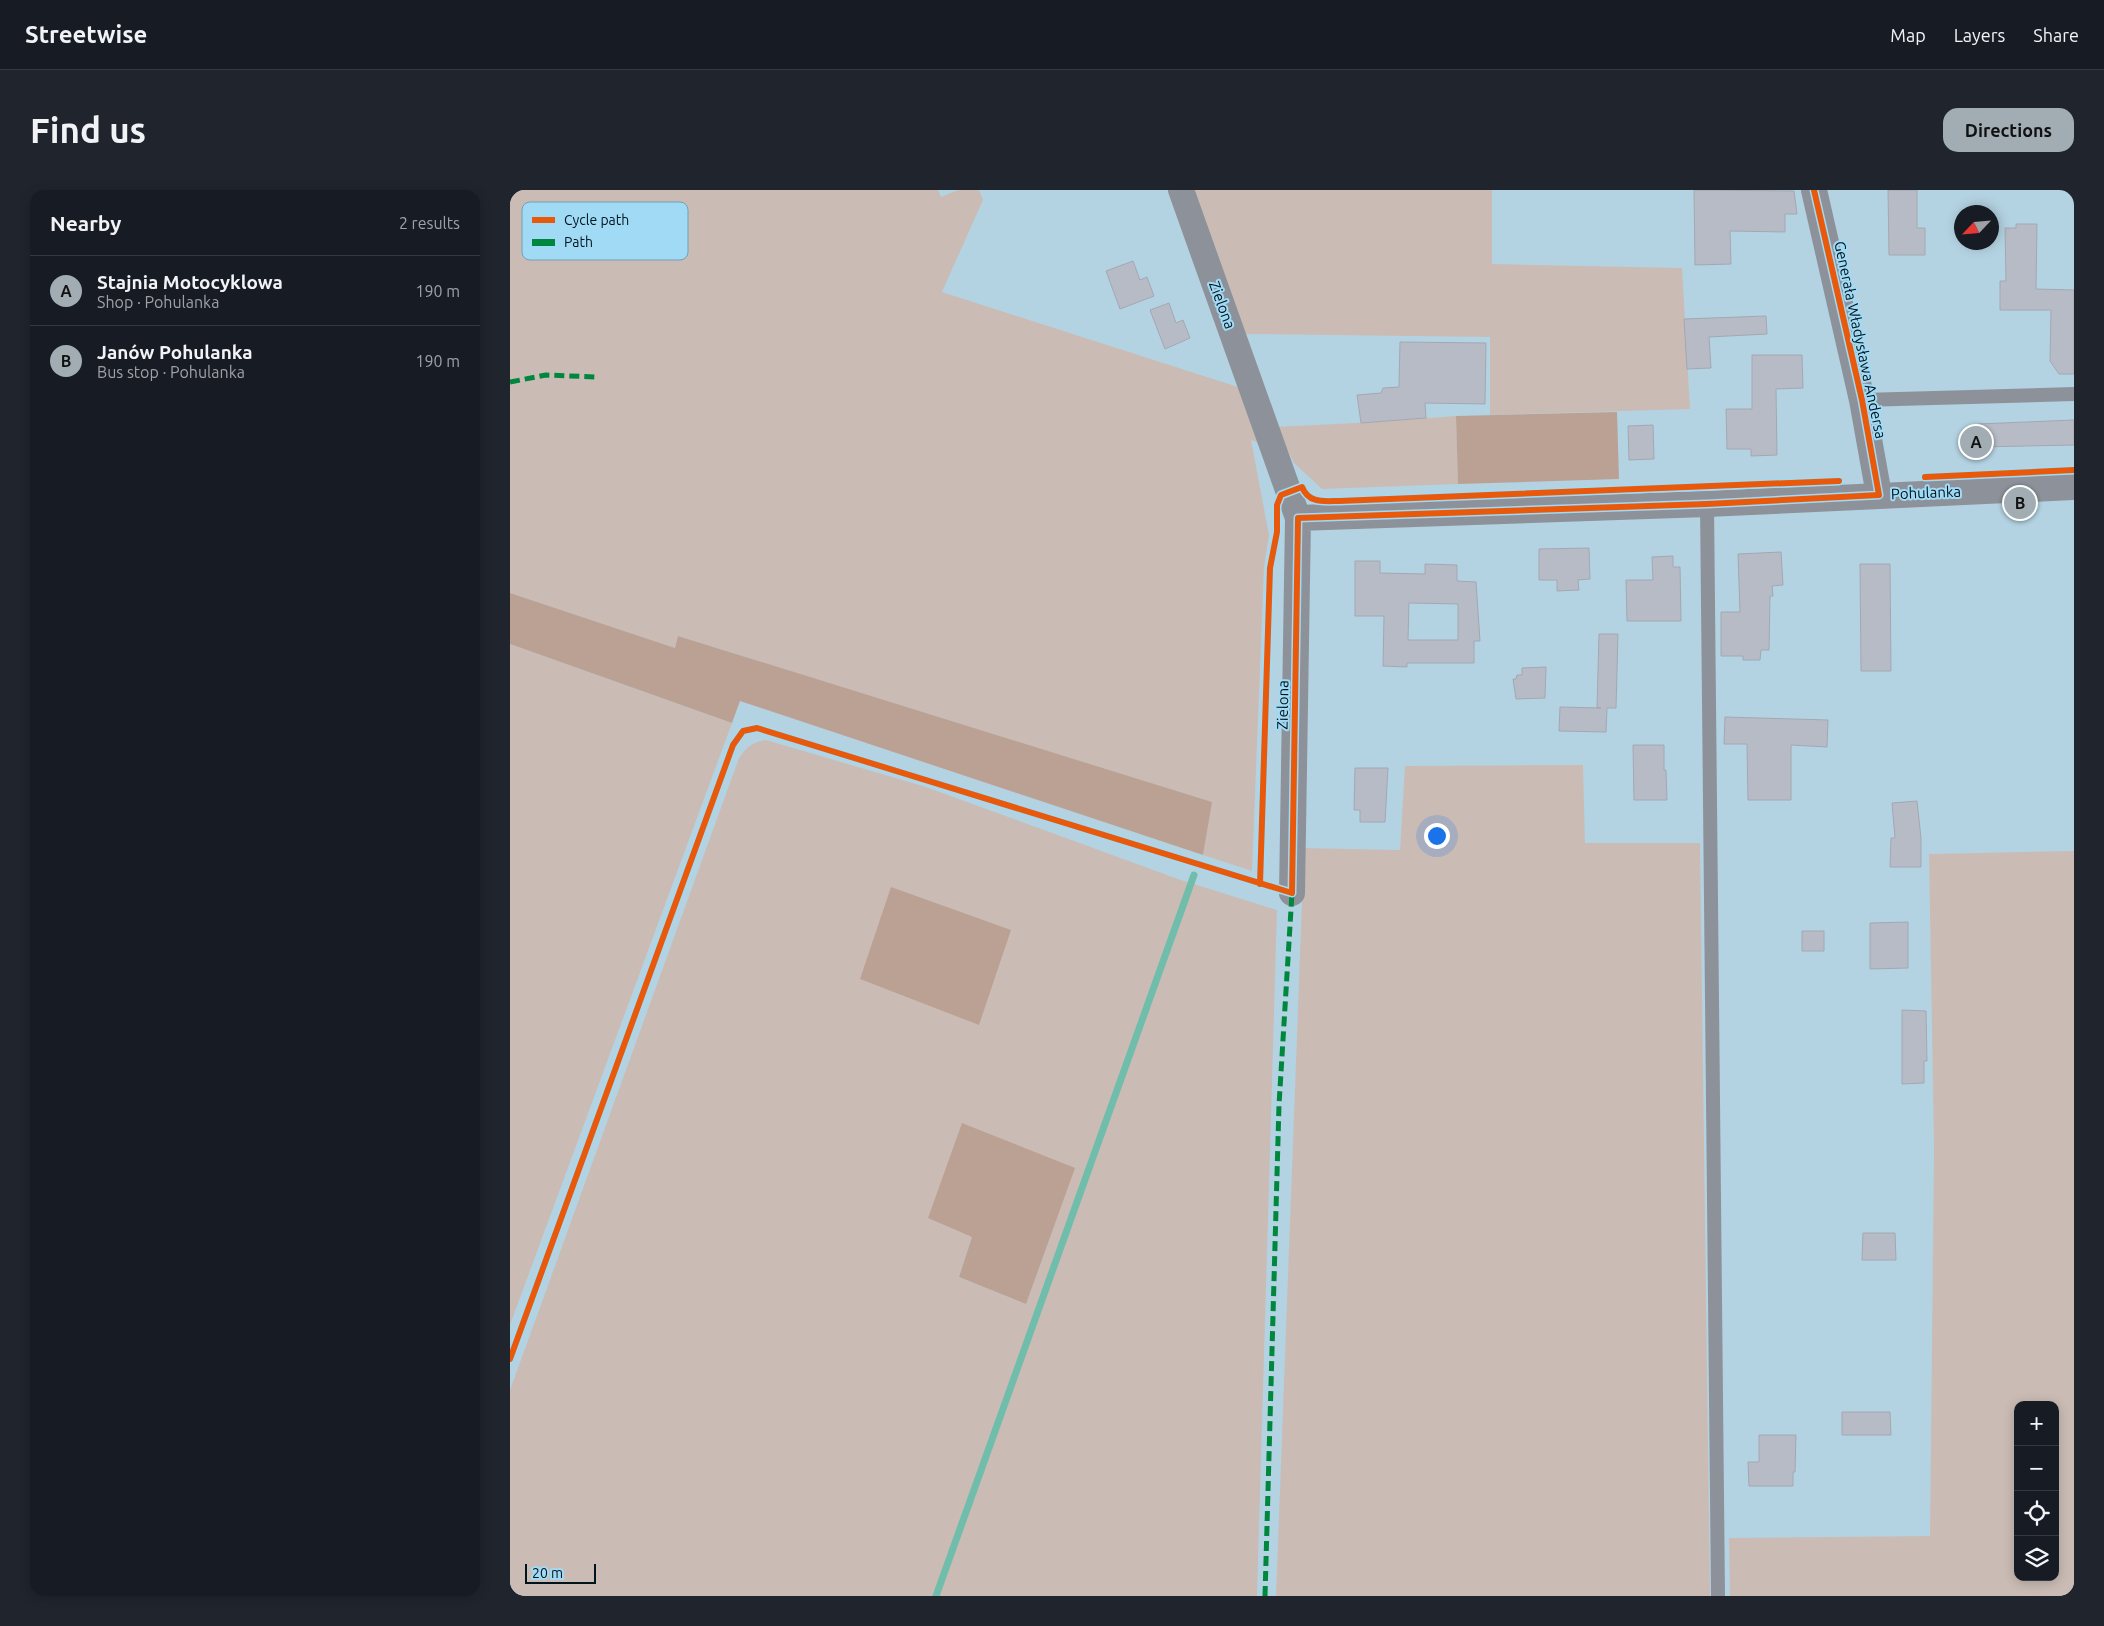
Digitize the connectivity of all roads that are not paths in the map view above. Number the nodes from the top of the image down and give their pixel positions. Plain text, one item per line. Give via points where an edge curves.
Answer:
1 (1181, 190) edge
2 (1814, 190) edge
3 (2074, 394) edge
4 (1862, 400) junction
5 (2074, 487) edge
6 (1879, 495) junction
7 (1707, 504) junction
8 (1298, 518) junction
9 (1292, 893) dead end
10 (1718, 1596) edge

1 - 8 street, Zielona
2 - 4 street, Generała Władysława Andersa
3 - 4 lane
4 - 6 street, Generała Władysława Andersa
5 - 6 street, Pohulanka
6 - 7 street, Pohulanka
7 - 8 street, Pohulanka
7 - 10 lane
8 - 9 street, Zielona

